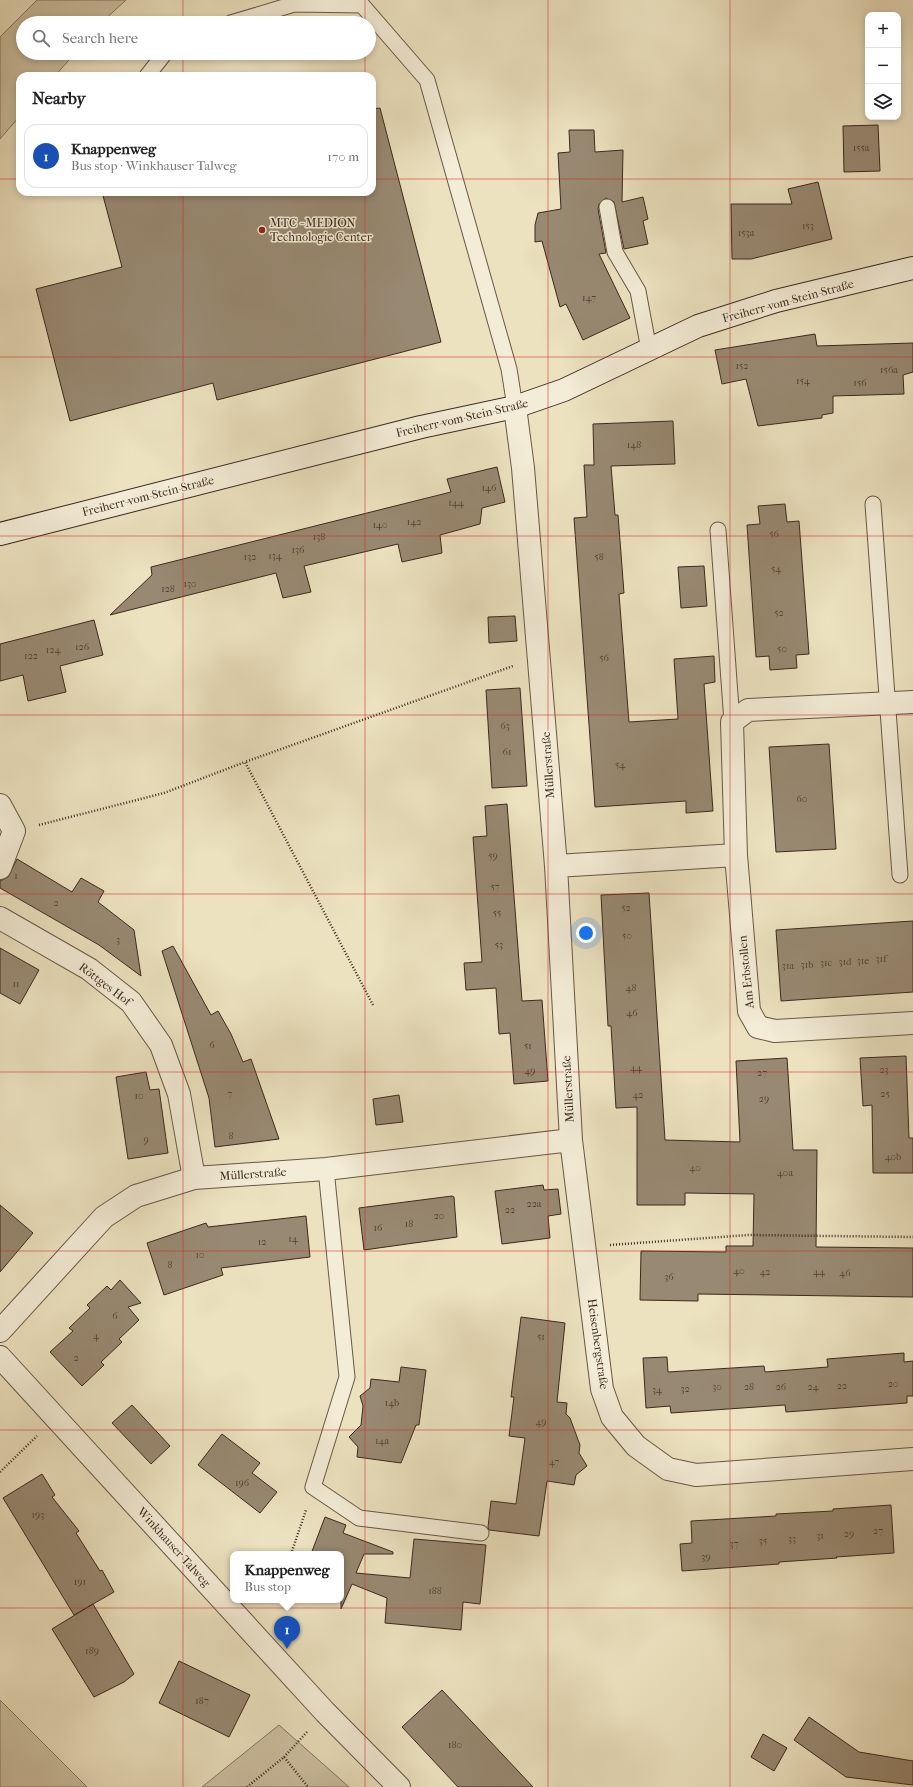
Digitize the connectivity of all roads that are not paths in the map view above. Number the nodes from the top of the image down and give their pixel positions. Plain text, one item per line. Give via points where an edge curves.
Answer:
1 (254, 16) edge
2 (371, 16) edge
3 (376, 22) edge
4 (160, 60) edge
5 (150, 72) edge
6 (607, 207) dead end
7 (913, 268) edge
8 (649, 350) junction
9 (515, 407) junction
10 (873, 504) dead end
11 (718, 530) dead end
12 (0, 534) edge
13 (913, 702) edge
14 (887, 703) junction
15 (732, 722) junction
16 (0, 805) edge
17 (736, 855) junction
18 (556, 866) junction
19 (0, 868) edge
20 (900, 875) dead end
21 (0, 918) edge
22 (913, 1022) edge
23 (571, 1140) junction
24 (326, 1169) junction
25 (194, 1178) junction
26 (0, 1331) edge
27 (0, 1357) edge
28 (913, 1458) edge
29 (481, 1533) dead end
30 (399, 1787) edge

1 - 2 lane via 294,4 362,6
3 - 9 lane via 427,80 506,357
4 - 5 lane
6 - 8 lane via 615,252 638,291
7 - 8 street, Freiherr-vom-Stein-Straße via 776,301 698,326
8 - 9 street, Freiherr-vom-Stein-Straße via 564,390
9 - 12 street, Freiherr-vom-Stein-Straße via 421,427
9 - 18 street, Müllerstraße via 523,468
10 - 14 lane
11 - 15 lane
13 - 14 street
14 - 15 street via 748,710
14 - 20 lane
15 - 17 street, Am Erbstollen
16 - 19 street via 14,831
17 - 18 street
17 - 22 street, Am Erbstollen via 749,1011 758,1027 775,1031
18 - 23 street, Müllerstraße
21 - 25 street, Röttges Hof via 89,969 131,1002 162,1045 179,1094
23 - 24 street, Müllerstraße
23 - 28 street, Heisenbergstraße via 602,1389 612,1417 636,1446 668,1469 696,1475
24 - 25 street, Müllerstraße
24 - 29 lane via 347,1377 313,1487 359,1518
25 - 26 street, Müllerstraße via 136,1196 104,1217
27 - 30 street, Winkhauser Talweg via 325,1712

